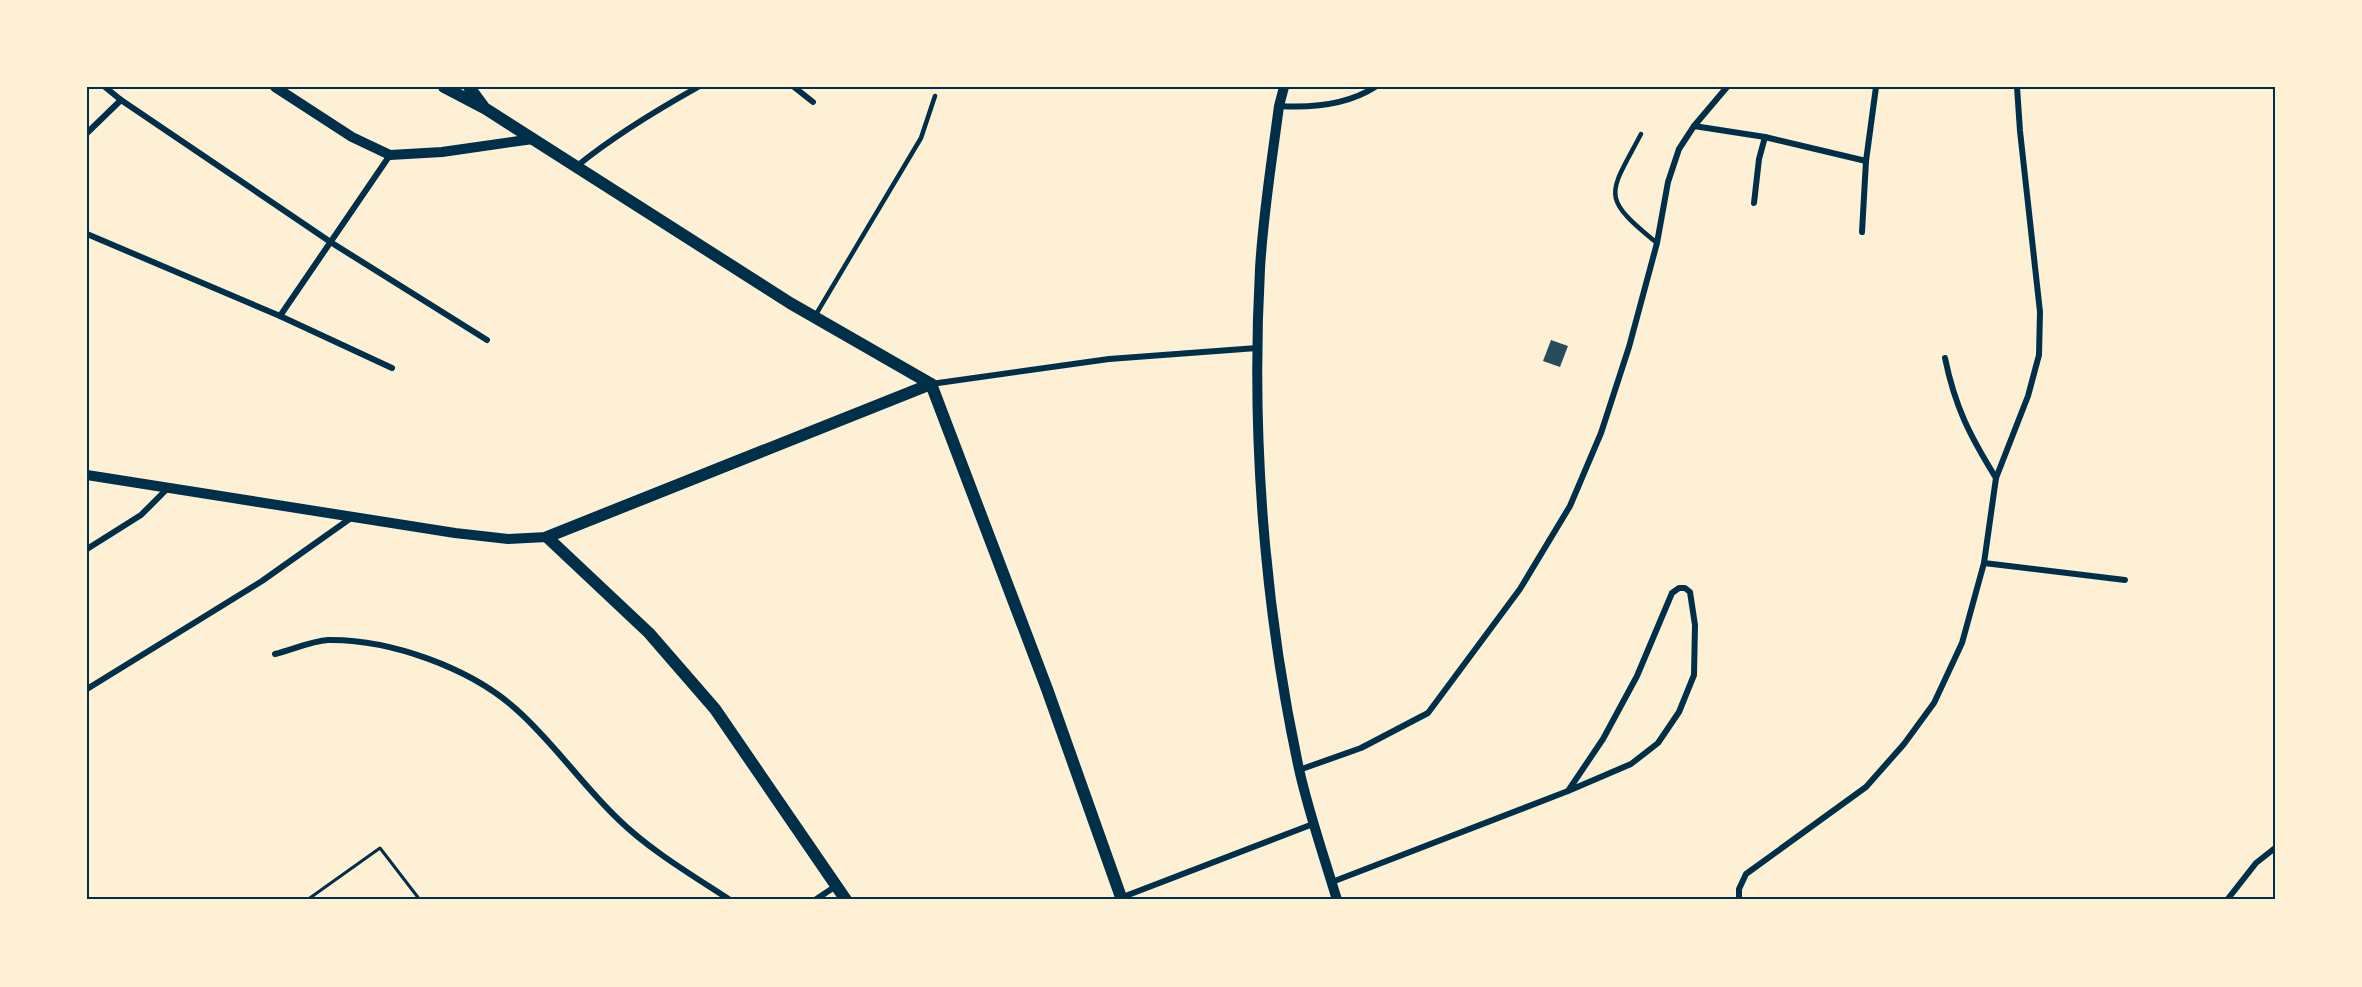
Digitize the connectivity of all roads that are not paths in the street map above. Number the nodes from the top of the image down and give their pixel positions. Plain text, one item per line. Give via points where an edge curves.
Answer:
1 (105, 87) edge
2 (275, 87) edge
3 (444, 87) edge
4 (469, 87) edge
5 (698, 87) edge
6 (794, 87) edge
7 (1284, 87) edge
8 (1375, 87) edge
9 (1727, 87) edge
10 (1876, 87) edge
11 (2017, 87) edge
12 (935, 96) dead end
13 (121, 100) junction
14 (813, 102) dead end
15 (1279, 106) junction
16 (486, 109) junction
17 (1694, 126) junction
18 (87, 133) edge
19 (1641, 134) dead end
20 (1765, 137) junction
21 (533, 139) junction
22 (390, 155) junction
23 (1866, 161) junction
24 (576, 166) junction
25 (1754, 203) dead end
26 (1862, 232) dead end
27 (87, 234) edge
28 (332, 243) junction
29 (1657, 243) junction
30 (280, 316) junction
31 (814, 317) junction
32 (487, 340) dead end
33 (1257, 348) junction
34 (1945, 358) dead end
35 (392, 368) dead end
36 (931, 384) junction
37 (87, 475) edge
38 (1996, 478) junction
39 (168, 488) junction
40 (354, 516) junction
41 (547, 537) junction
42 (87, 549) edge
43 (1984, 563) junction
44 (2125, 580) dead end
45 (275, 654) dead end
46 (87, 689) edge
47 (1299, 770) junction
48 (1568, 792) junction
49 (1313, 824) junction
50 (2275, 848) edge
51 (1332, 882) junction
52 (836, 886) junction
53 (1119, 899) edge
54 (730, 900) edge
55 (815, 900) edge
56 (846, 900) edge
57 (1337, 900) edge
58 (1739, 900) edge
59 (2227, 900) edge

1 - 13 street
2 - 22 street
3 - 16 main road
4 - 16 main road
5 - 24 street via 620,133
6 - 14 street
7 - 15 street
8 - 15 street via 1334,103 1308,108
9 - 17 street
10 - 23 street
11 - 38 street via 2040,312 2039,355 2028,396
12 - 31 lane via 921,138
13 - 18 street
13 - 28 street
15 - 33 street via 1260,266
16 - 21 main road
17 - 20 street
17 - 29 street via 1679,149 1668,182
19 - 29 lane via 1616,182 1614,196 1633,224
20 - 23 street
20 - 25 street
21 - 22 street
21 - 24 main road
22 - 28 street
23 - 26 street
24 - 31 main road
27 - 30 street
28 - 30 street
28 - 32 street
29 - 47 street via 1601,433 1569,506 1520,589 1428,713 1361,748
30 - 35 street
31 - 36 main road
33 - 36 street via 1109,359
33 - 47 street via 1258,436 1277,654
34 - 38 street via 1959,412
36 - 41 main road
36 - 53 main road via 1047,689
37 - 39 street
38 - 43 street
39 - 40 street
39 - 42 street via 141,515
40 - 41 street via 508,539
40 - 46 street via 262,581
41 - 52 main road via 649,633 716,709
43 - 44 street
43 - 58 street via 1962,643 1934,704 1866,787 1746,874
45 - 54 street via 326,640 373,644 426,658 480,683 516,709 619,820
47 - 49 street
48 - 48 street via 1632,764 1658,743 1679,712 1694,675 1695,625 1690,592 1685,588 1672,593 1637,676
48 - 51 street
49 - 51 street
49 - 53 street
50 - 59 street via 2256,863
51 - 57 street
52 - 55 street
52 - 56 main road

